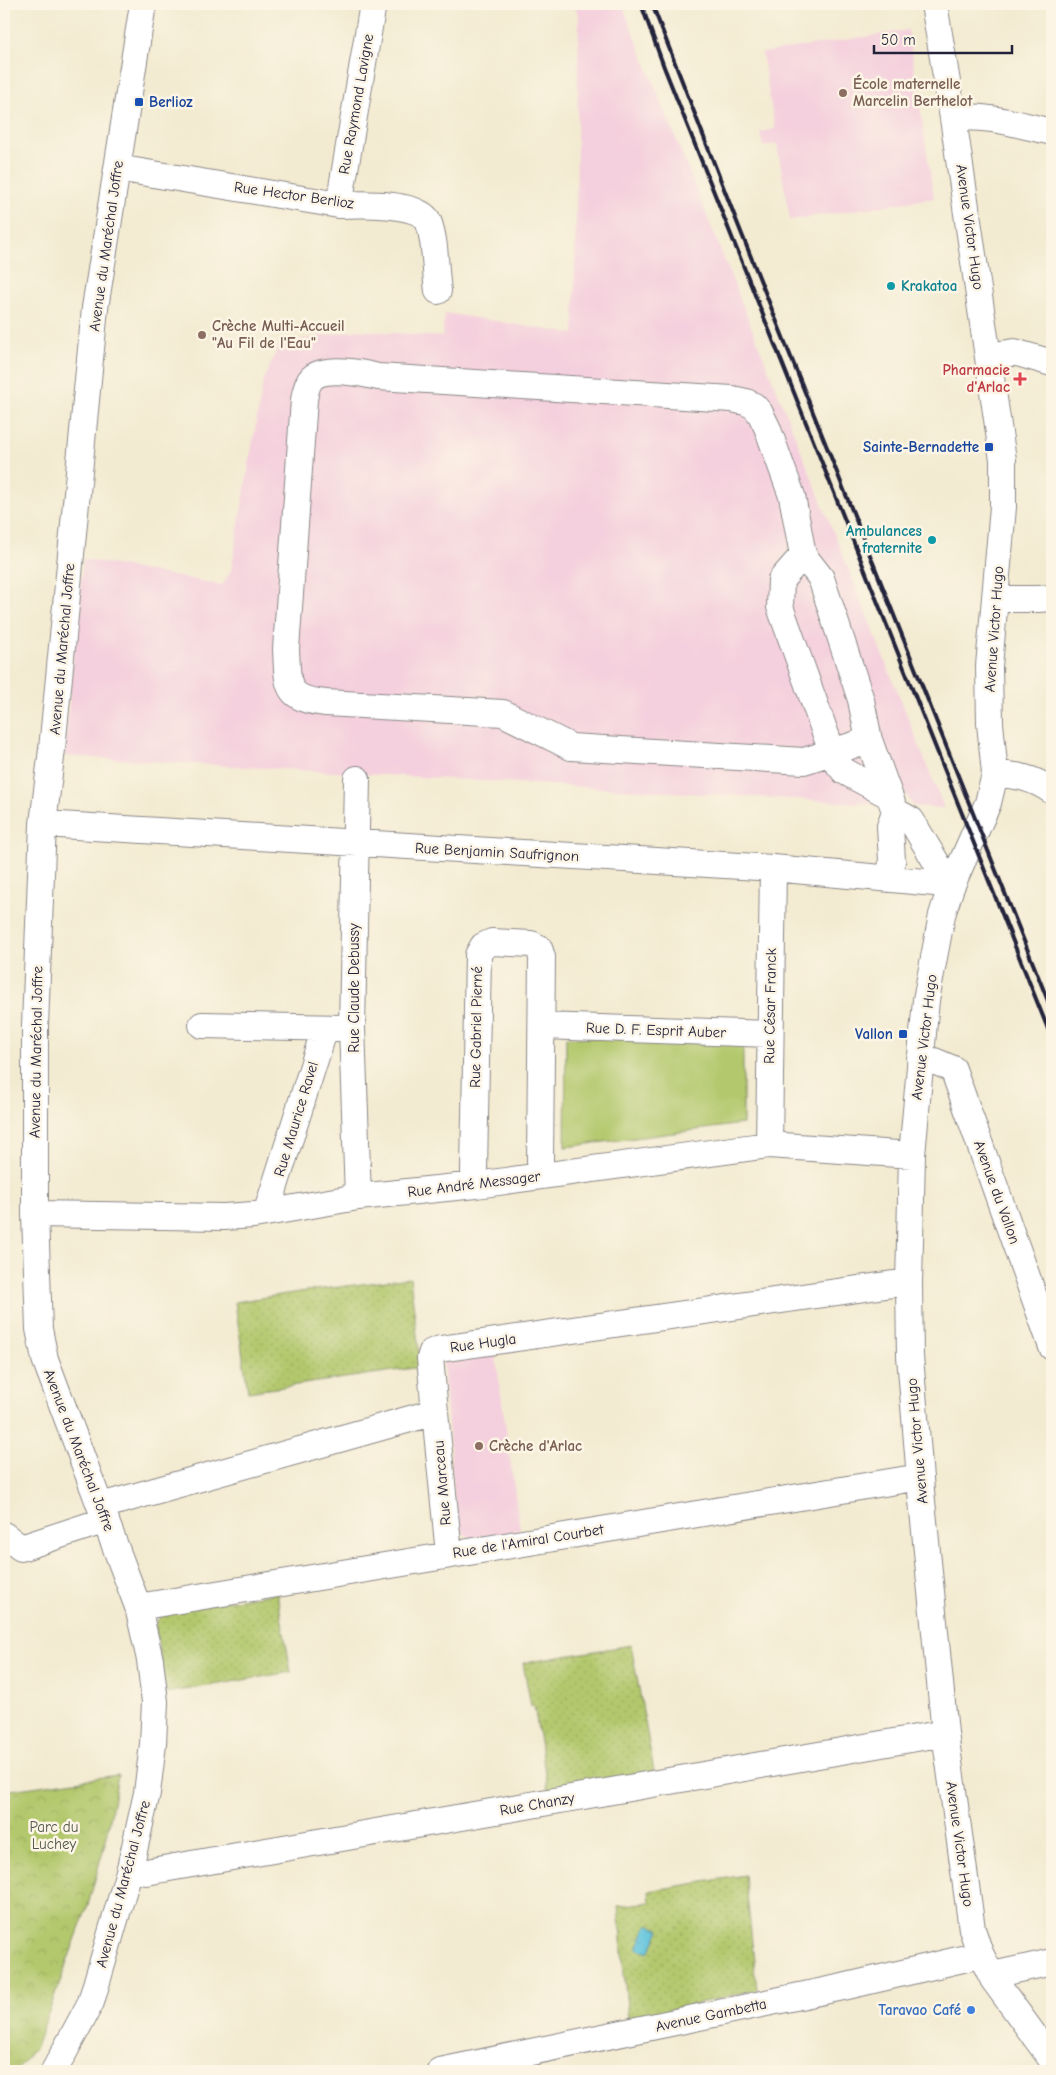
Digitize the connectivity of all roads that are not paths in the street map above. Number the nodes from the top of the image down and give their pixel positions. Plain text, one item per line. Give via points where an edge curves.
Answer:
1 (143, 4) edge
2 (373, 4) edge
3 (934, 4) edge
4 (954, 118) junction
5 (1052, 132) edge
6 (116, 168) junction
7 (339, 205) junction
8 (438, 291) dead end
9 (989, 356) junction
10 (1052, 363) edge
11 (803, 555) junction
12 (1052, 598) edge
13 (996, 599) junction
14 (869, 740) junction
15 (832, 752) junction
16 (995, 774) junction
17 (357, 779) dead end
18 (1052, 791) edge
19 (892, 803) junction
20 (43, 824) junction
21 (355, 844) junction
22 (773, 868) junction
23 (890, 879) junction
24 (951, 887) junction
25 (202, 1025) dead end
26 (542, 1026) junction
27 (325, 1028) junction
28 (352, 1028) junction
29 (770, 1034) junction
30 (920, 1060) junction
31 (769, 1145) junction
32 (912, 1154) junction
33 (542, 1176) junction
34 (476, 1185) junction
35 (358, 1198) junction
36 (267, 1211) junction
37 (35, 1214) junction
38 (909, 1284) junction
39 (1052, 1347) edge
40 (435, 1412) junction
41 (920, 1477) junction
42 (103, 1513) junction
43 (4, 1535) edge
44 (449, 1554) junction
45 (138, 1607) junction
46 (945, 1733) junction
47 (130, 1868) junction
48 (980, 1953) junction
49 (1052, 1962) edge
50 (993, 1979) junction
51 (1052, 2060) edge
52 (54, 2071) edge
53 (440, 2071) edge

1 - 6 street, Avenue du Maréchal Joffre
2 - 7 street, Rue Raymond Lavigne
3 - 4 street, Avenue Victor Hugo
4 - 5 street via 978,117
4 - 9 street, Avenue Victor Hugo
6 - 7 street, Rue Hector Berlioz
6 - 20 street, Avenue du Maréchal Joffre via 94,317
7 - 8 street, Rue Hector Berlioz via 374,204 416,211 427,220
9 - 10 street via 1014,352
9 - 13 street, Avenue Victor Hugo via 1003,460
11 - 14 street via 821,578 862,700
11 - 15 street via 781,580 780,607
11 - 15 street via 792,496 767,427 760,413 746,402 378,377 361,372 323,373 312,378 305,391 286,649 288,675 290,687 303,700 503,713 571,747 804,761
12 - 13 street
13 - 16 street, Avenue Victor Hugo via 989,695
14 - 15 street
14 - 19 street
15 - 19 street via 844,770
16 - 18 street via 1025,776
16 - 24 street, Avenue Victor Hugo via 988,803
17 - 21 street, Rue Claude Debussy
19 - 23 street
19 - 24 street via 911,820
20 - 21 street, Rue Benjamin Saufrignon
20 - 37 street, Avenue du Maréchal Joffre via 35,1025
21 - 22 street, Rue Benjamin Saufrignon
21 - 28 street, Rue Claude Debussy
22 - 23 street, Rue Benjamin Saufrignon
22 - 29 street, Rue César Franck
23 - 24 street, Rue Benjamin Saufrignon
24 - 30 street, Avenue Victor Hugo via 942,915 926,1000
25 - 27 street
26 - 29 street, Rue D. F. Esprit Auber
26 - 33 street, Rue Gabriel Pierné
26 - 34 street, Rue Gabriel Pierné via 542,957 539,948 531,944 492,942 483,946 478,955
27 - 28 street
27 - 36 street, Rue Maurice Ravel
28 - 35 street, Rue Claude Debussy
29 - 31 street, Rue César Franck
30 - 32 street, Avenue Victor Hugo
30 - 39 street, Avenue du Vallon via 934,1061 953,1069
31 - 32 street, Rue André Messager
31 - 33 street, Rue André Messager
32 - 38 street, Avenue Victor Hugo
33 - 34 street, Rue André Messager
34 - 35 street, Rue André Messager
35 - 36 street, Rue André Messager
36 - 37 street, Rue André Messager via 224,1217
37 - 42 street, Avenue du Maréchal Joffre via 39,1329 45,1359
38 - 40 street, Rue Hugla via 440,1349 432,1352 430,1358
38 - 41 street, Avenue Victor Hugo via 910,1356
40 - 42 street
40 - 44 street, Rue Marceau
41 - 44 street, Rue de l'Amiral Courbet
41 - 46 street, Avenue Victor Hugo
42 - 43 street via 21,1548
42 - 45 street, Avenue du Maréchal Joffre
44 - 45 street, Rue de l'Amiral Courbet
45 - 47 street, Avenue du Maréchal Joffre via 155,1702 147,1792
46 - 47 street, Rue Chanzy via 146,1872
46 - 48 street, Avenue Victor Hugo via 965,1885 972,1929
47 - 52 street, Avenue du Maréchal Joffre via 91,2002
48 - 50 street, Avenue Victor Hugo
48 - 53 street, Avenue Gambetta via 843,1987
49 - 50 street via 1002,1973
50 - 51 street, Avenue Victor Hugo

